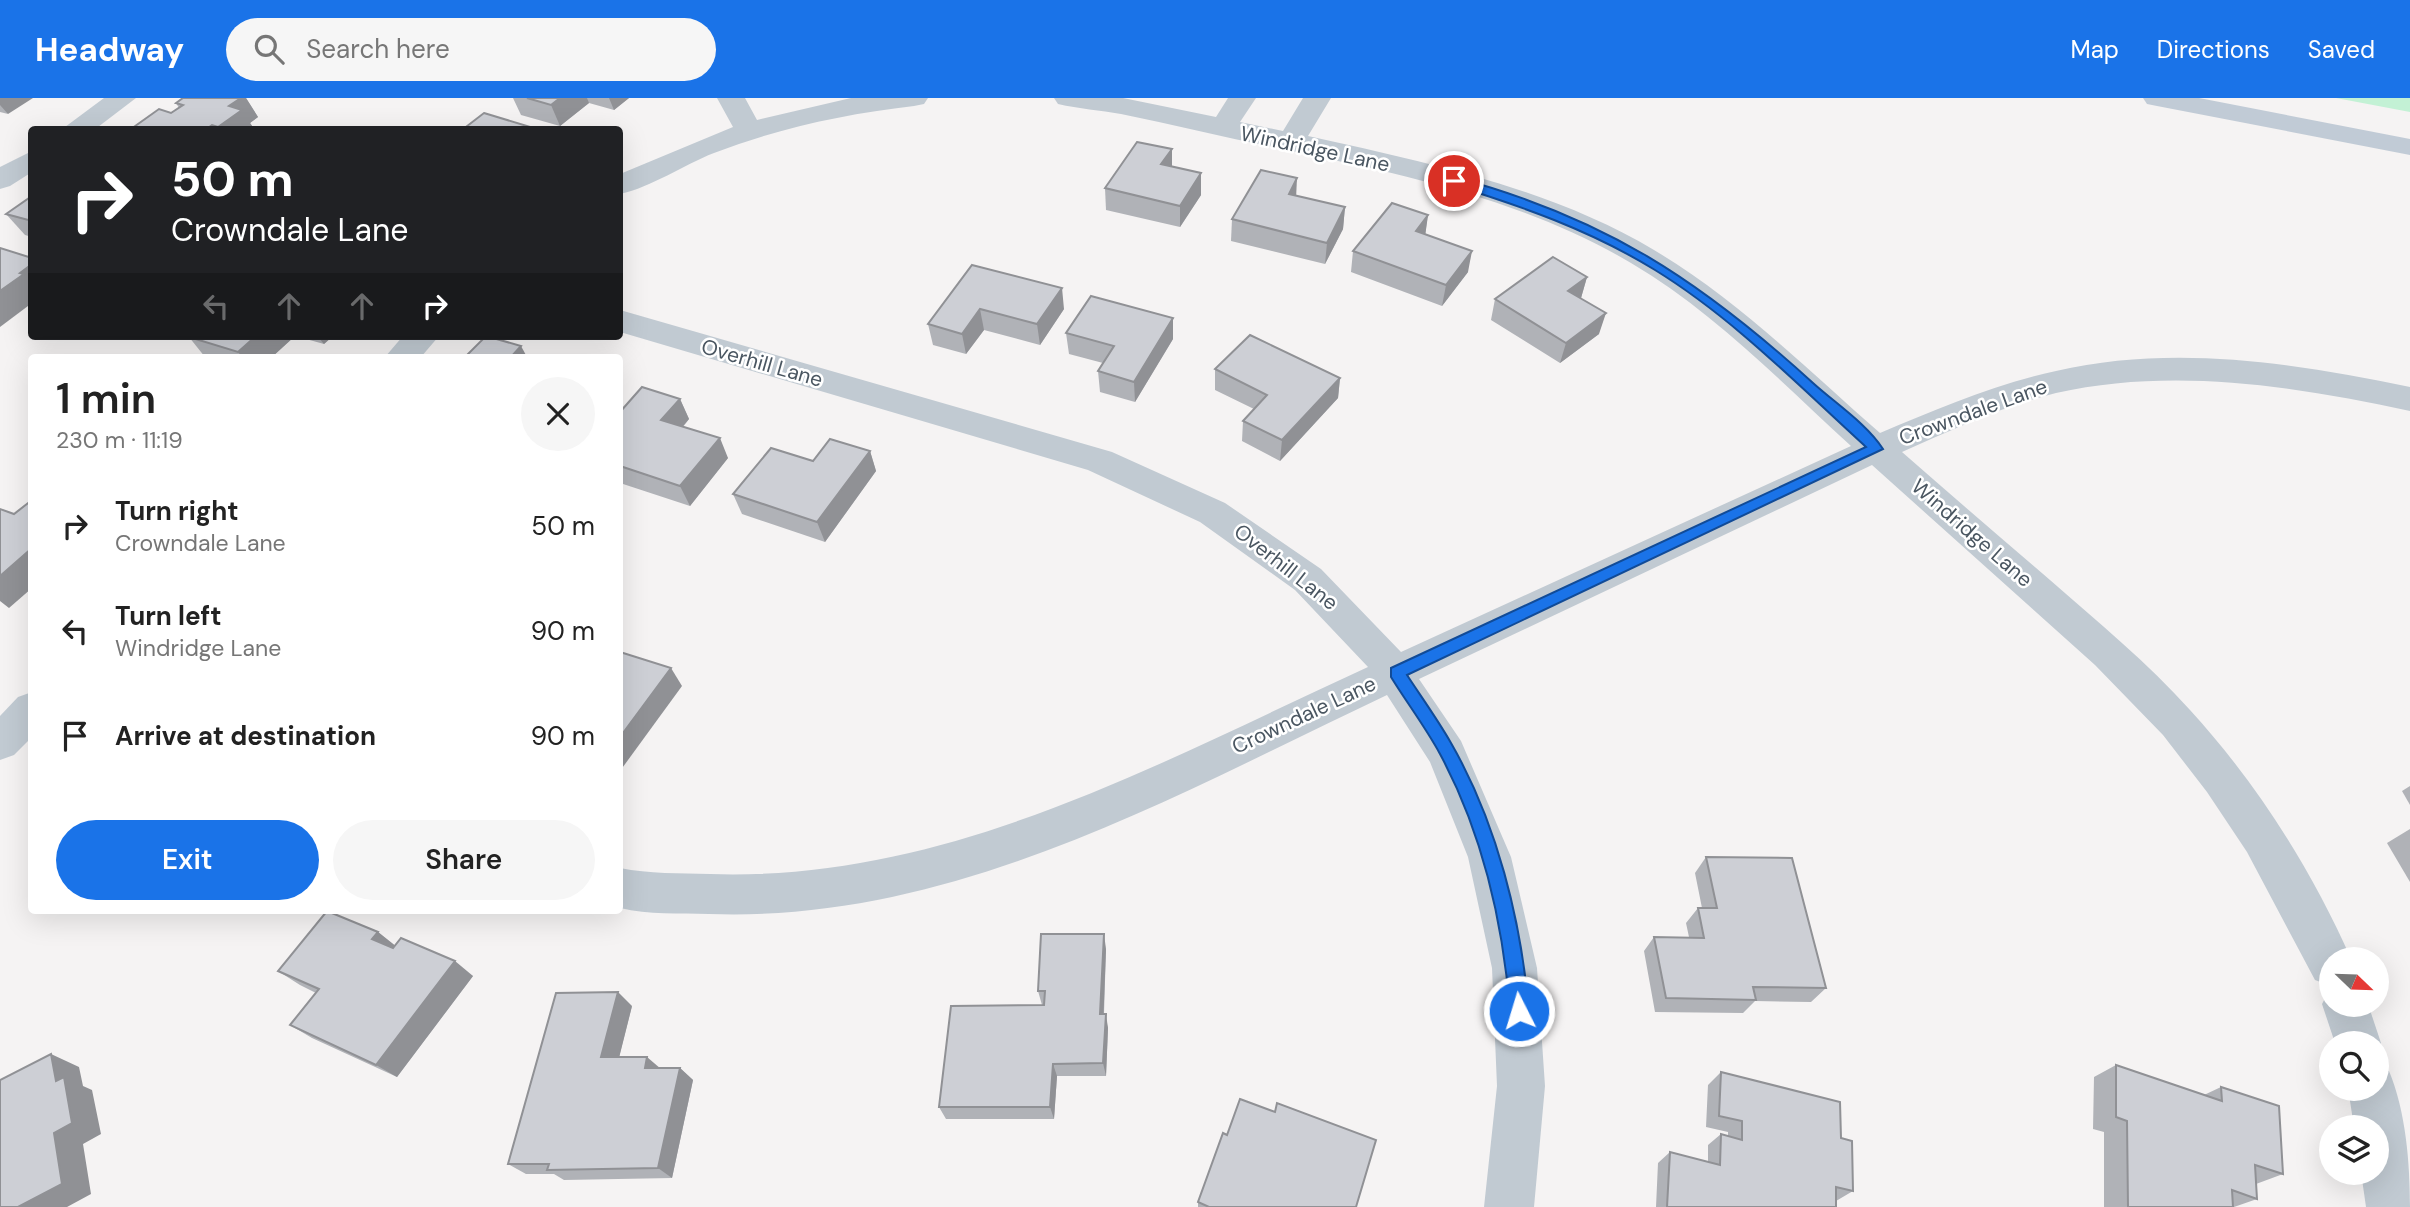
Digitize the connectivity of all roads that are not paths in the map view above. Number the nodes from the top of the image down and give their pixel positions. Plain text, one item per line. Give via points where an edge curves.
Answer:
1 (122, 98) edge
2 (731, 98) edge
3 (914, 98) edge
4 (1068, 98) edge
5 (1242, 98) edge
6 (1317, 98) edge
7 (2157, 98) edge
8 (850, 102) edge
9 (81, 126) edge
10 (1223, 128) junction
11 (749, 131) junction
12 (1290, 143) junction
13 (2410, 147) edge
14 (28, 162) edge
15 (0, 180) edge
16 (623, 184) edge
17 (623, 322) edge
18 (419, 340) edge
19 (404, 354) edge
20 (2410, 399) edge
21 (1876, 449) junction
22 (1397, 673) junction
23 (28, 713) edge
24 (0, 743) edge
25 (623, 888) edge
26 (2323, 947) edge
27 (2374, 1101) edge
28 (1509, 1207) edge
29 (2391, 1207) edge

1 - 9 street
2 - 11 street
3 - 8 street
4 - 10 street, Windridge Lane
5 - 10 street
6 - 12 street
7 - 13 main road
8 - 11 street
10 - 12 street, Windridge Lane
11 - 16 street via 679,156
12 - 21 street, Windridge Lane via 1479,188 1607,238 1727,313
14 - 15 street
17 - 22 street, Overhill Lane via 1152,480 1214,511 1288,565 1343,612
18 - 19 street
20 - 21 street, Crowndale Lane via 2273,375 2207,370 2129,372 2057,382 1958,414
21 - 22 street, Crowndale Lane
21 - 26 street, Windridge Lane via 2103,649 2175,721 2261,835
22 - 25 street, Crowndale Lane via 1076,821 996,852 932,870 800,892 724,896
22 - 28 street, Overhill Lane via 1445,748 1469,797 1504,906 1516,967 1521,1033 1522,1102
23 - 24 street
27 - 29 street

